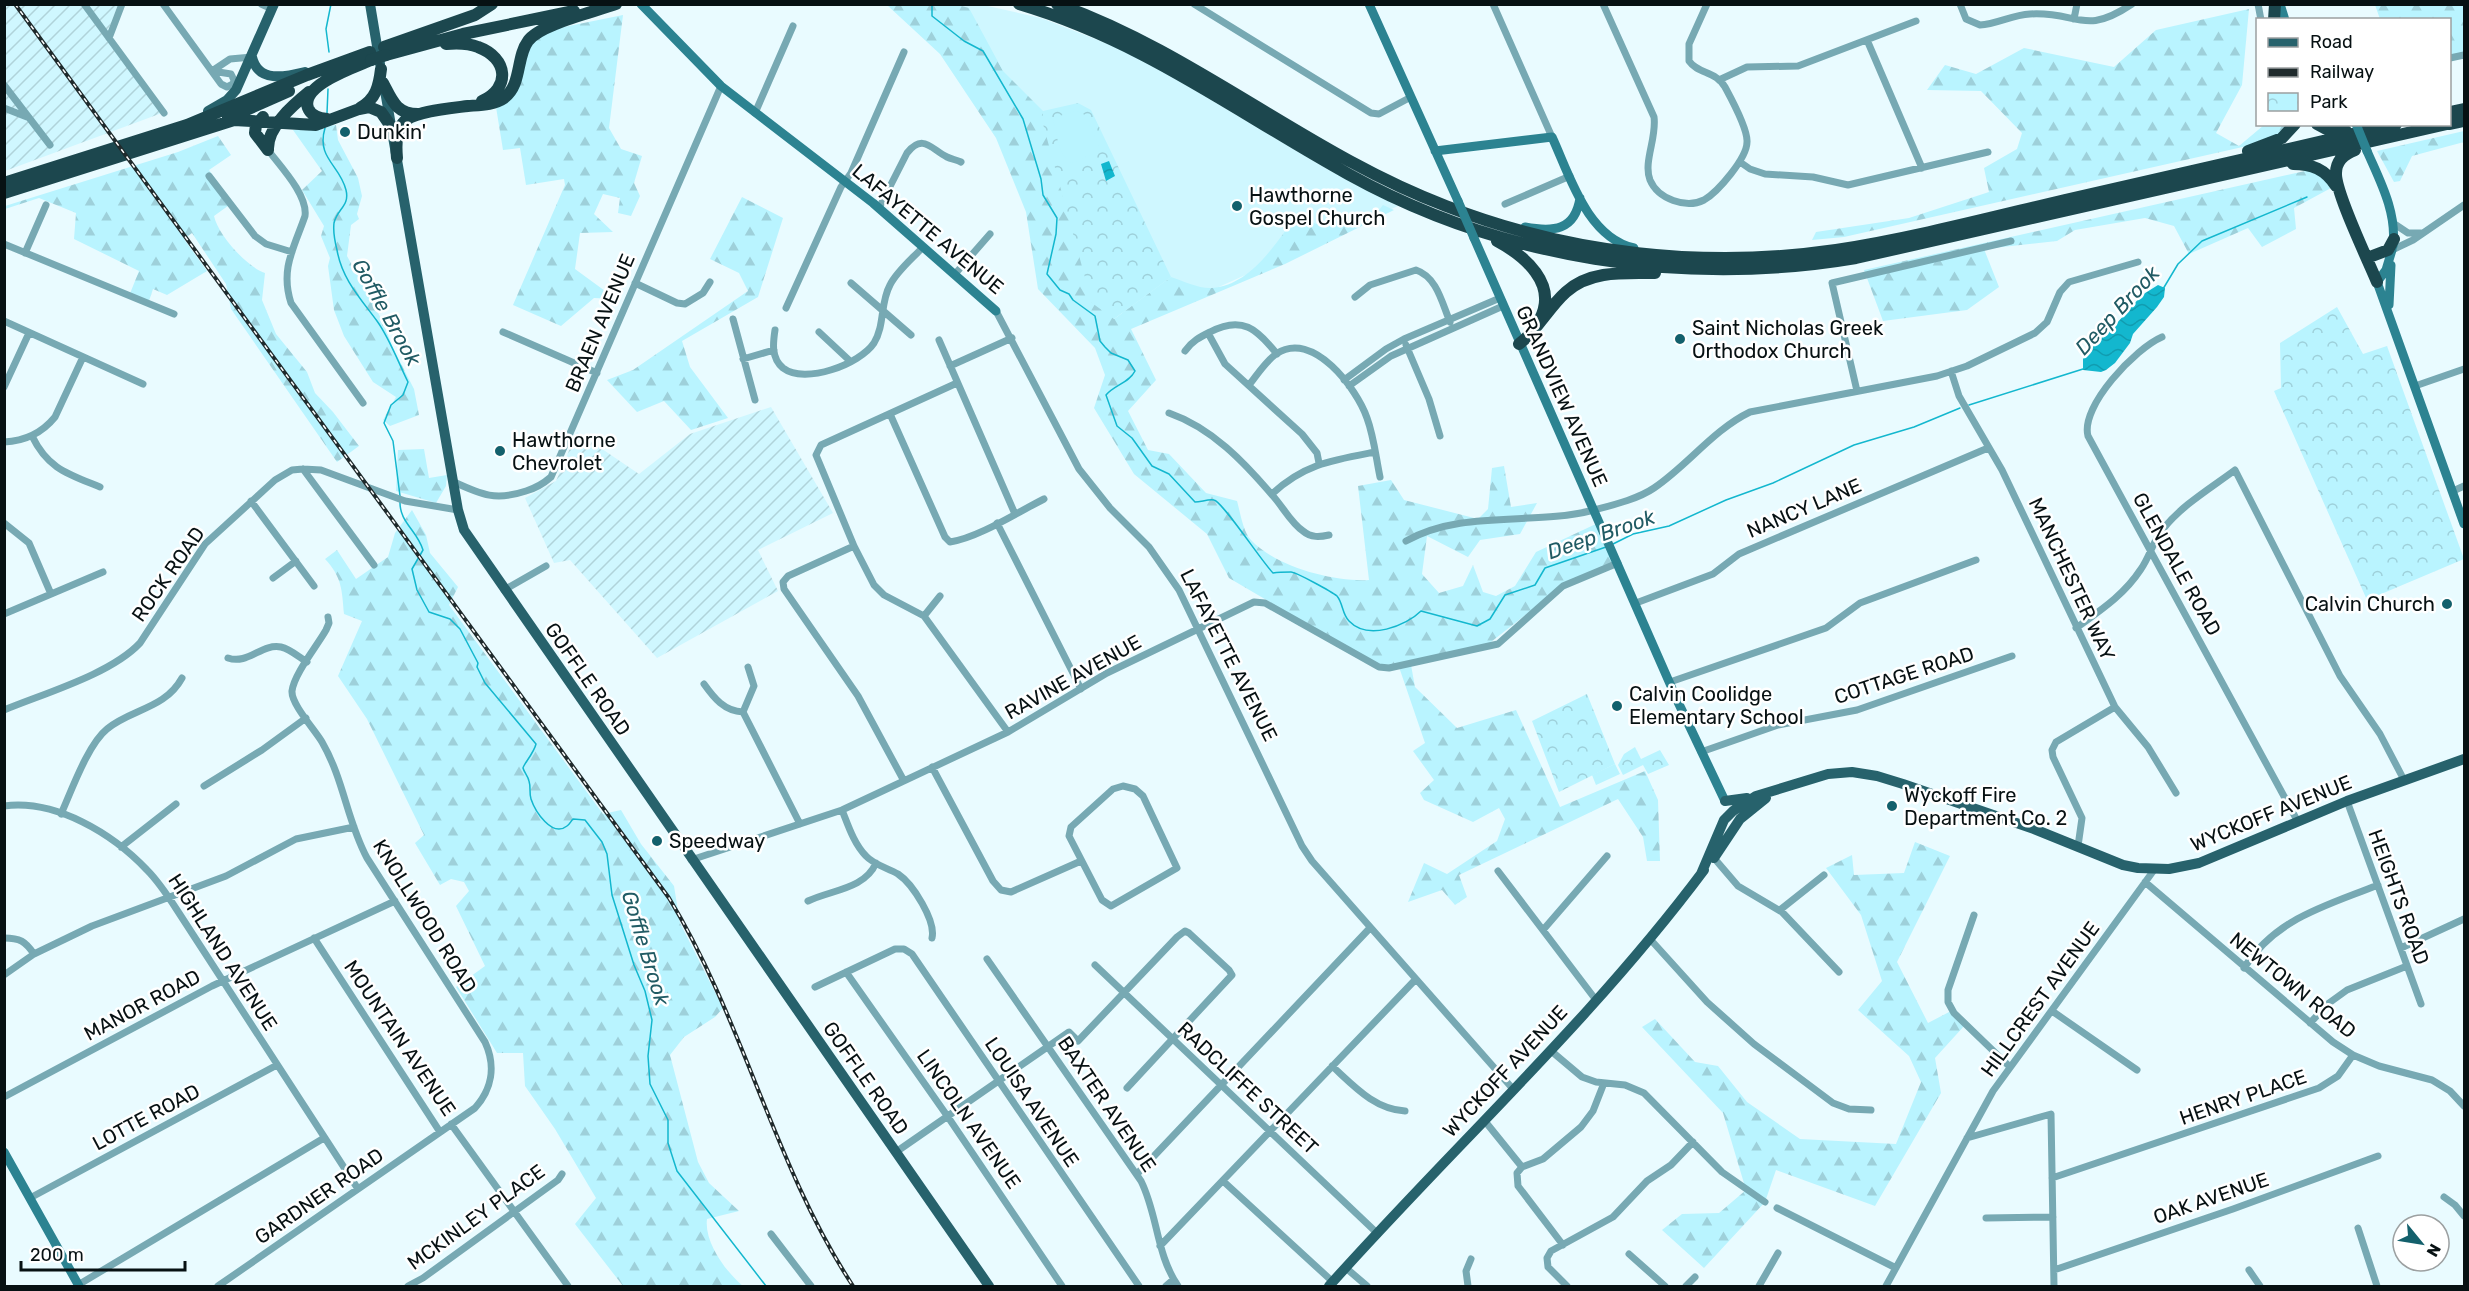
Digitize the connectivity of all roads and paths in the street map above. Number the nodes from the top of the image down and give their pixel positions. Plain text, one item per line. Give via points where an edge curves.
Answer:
1 (84, 4) edge
2 (122, 4) edge
3 (163, 4) edge
4 (261, 4) edge
5 (370, 4) edge
6 (492, 4) edge
7 (570, 4) edge
8 (608, 4) edge
9 (616, 4) edge
10 (641, 4) edge
11 (1019, 4) edge
12 (1057, 4) edge
13 (1194, 4) edge
14 (1369, 4) edge
15 (1493, 4) edge
16 (1603, 4) edge
17 (1707, 4) edge
18 (1960, 4) edge
19 (2077, 4) edge
20 (2132, 4) edge
21 (273, 7) edge
22 (2074, 19) junction
23 (1916, 21) dead end
24 (793, 26) dead end
25 (109, 38) junction
26 (1867, 40) junction
27 (385, 51) junction
28 (904, 52) dead end
29 (370, 56) junction
30 (252, 57) junction
31 (345, 60) junction
32 (381, 69) junction
33 (1719, 80) junction
34 (383, 82) junction
35 (4, 85) edge
36 (721, 86) junction
37 (314, 88) junction
38 (1411, 97) junction
39 (467, 106) junction
40 (4, 108) edge
41 (359, 109) junction
42 (164, 113) dead end
43 (755, 113) junction
44 (419, 114) junction
45 (29, 118) junction
46 (333, 118) junction
47 (257, 122) junction
48 (279, 123) junction
49 (390, 125) junction
50 (2294, 126) edge
51 (2320, 126) edge
52 (2357, 126) edge
53 (2370, 126) edge
54 (2387, 126) edge
55 (2440, 126) edge
56 (168, 132) junction
57 (190, 134) junction
58 (2407, 134) junction
59 (1552, 137) junction
60 (258, 138) junction
61 (50, 146) dead end
62 (268, 150) junction
63 (1435, 151) junction
64 (1988, 152) dead end
65 (397, 158) junction
66 (961, 162) dead end
67 (1740, 162) junction
68 (1922, 168) junction
69 (2229, 174) junction
70 (209, 176) dead end
71 (1570, 176) junction
72 (2163, 178) junction
73 (846, 182) junction
74 (4, 183) edge
75 (2338, 189) junction
76 (4, 193) edge
77 (1580, 198) junction
78 (1505, 204) dead end
79 (46, 205) dead end
80 (2464, 205) edge
81 (879, 208) junction
82 (1463, 219) junction
83 (2393, 223) junction
84 (2421, 233) junction
85 (990, 234) dead end
86 (2011, 241) dead end
87 (4, 244) edge
88 (2393, 245) junction
89 (923, 247) junction
90 (292, 252) junction
91 (25, 253) junction
92 (1699, 258) junction
93 (2367, 258) junction
94 (2138, 262) dead end
95 (1738, 269) junction
96 (955, 274) junction
97 (710, 282) dead end
98 (2377, 282) junction
99 (635, 283) junction
100 (850, 283) dead end
101 (1355, 297) dead end
102 (1502, 302) junction
103 (786, 308) dead end
104 (883, 311) junction
105 (996, 311) joint
106 (174, 314) dead end
107 (733, 319) dead end
108 (1449, 320) junction
109 (4, 321) edge
110 (2393, 325) junction
111 (1453, 328) junction
112 (775, 330) dead end
113 (503, 332) dead end
114 (29, 333) junction
115 (819, 333) dead end
116 (1208, 333) junction
117 (911, 335) dead end
118 (2162, 337) dead end
119 (1012, 339) junction
120 (1404, 339) junction
121 (939, 340) dead end
122 (1519, 344) junction
123 (1407, 348) junction
124 (774, 350) junction
125 (1185, 351) dead end
126 (1277, 354) junction
127 (83, 357) junction
128 (743, 359) junction
129 (850, 361) junction
130 (950, 366) junction
131 (2464, 369) edge
132 (1951, 371) junction
133 (597, 373) junction
134 (1344, 380) junction
135 (957, 383) junction
136 (143, 384) dead end
137 (1249, 385) junction
138 (1349, 386) junction
139 (2415, 386) junction
140 (4, 387) edge
141 (1857, 391) junction
142 (755, 400) dead end
143 (363, 403) dead end
144 (1169, 413) dead end
145 (890, 414) junction
146 (32, 436) junction
147 (1440, 436) dead end
148 (4, 442) edge
149 (1988, 448) junction
150 (1375, 452) junction
151 (1320, 464) junction
152 (303, 469) junction
153 (1380, 477) dead end
154 (454, 482) junction
155 (2464, 486) edge
156 (100, 487) dead end
157 (2453, 491) junction
158 (1272, 494) junction
159 (1044, 499) dead end
160 (251, 501) junction
161 (458, 510) junction
162 (1593, 510) junction
163 (1015, 514) junction
164 (4, 523) edge
165 (997, 523) junction
166 (2464, 524) edge
167 (1329, 535) dead end
168 (1406, 541) dead end
169 (854, 546) junction
170 (2150, 550) junction
171 (1976, 560) dead end
172 (296, 561) junction
173 (1618, 563) junction
174 (374, 564) dead end
175 (546, 566) dead end
176 (103, 572) dead end
177 (273, 578) dead end
178 (314, 586) dead end
179 (504, 590) junction
180 (51, 594) junction
181 (940, 596) dead end
182 (1636, 603) junction
183 (4, 614) edge
184 (924, 616) junction
185 (328, 617) dead end
186 (2076, 628) junction
187 (1199, 630) junction
188 (2012, 656) dead end
189 (228, 658) dead end
190 (307, 662) junction
191 (748, 667) dead end
192 (182, 678) dead end
193 (1670, 682) junction
194 (704, 684) dead end
195 (1081, 689) junction
196 (2115, 707) junction
197 (4, 710) edge
198 (743, 712) junction
199 (306, 718) junction
200 (1008, 732) junction
201 (1701, 752) junction
202 (2464, 759) edge
203 (932, 767) junction
204 (904, 780) junction
205 (2404, 780) junction
206 (204, 786) dead end
207 (1780, 789) junction
208 (2176, 793) dead end
209 (1756, 796) junction
210 (1725, 801) junction
211 (2347, 801) junction
212 (176, 804) dead end
213 (4, 806) edge
214 (842, 810) junction
215 (61, 814) junction
216 (1736, 815) junction
217 (2298, 822) junction
218 (800, 824) junction
219 (354, 827) junction
220 (2078, 846) junction
221 (121, 847) junction
222 (1607, 856) dead end
223 (1714, 858) junction
224 (692, 860) junction
225 (1081, 861) junction
226 (876, 863) junction
227 (2154, 870) junction
228 (1498, 871) dead end
229 (1701, 874) junction
230 (1824, 875) dead end
231 (2145, 882) junction
232 (2378, 885) junction
233 (168, 897) junction
234 (808, 901) dead end
235 (395, 902) junction
236 (1780, 910) junction
237 (1974, 915) dead end
238 (2464, 919) edge
239 (1370, 929) junction
240 (1543, 930) junction
241 (4, 938) edge
242 (314, 938) junction
243 (932, 938) dead end
244 (1650, 939) junction
245 (2401, 948) junction
246 (34, 954) junction
247 (987, 959) dead end
248 (1095, 965) dead end
249 (2407, 966) junction
250 (2244, 968) junction
251 (846, 972) junction
252 (1839, 972) dead end
253 (4, 975) edge
254 (1415, 980) junction
255 (223, 981) junction
256 (815, 987) dead end
257 (1123, 992) junction
258 (1596, 1000) junction
259 (2421, 1004) dead end
260 (2052, 1011) junction
261 (2310, 1023) junction
262 (1173, 1039) junction
263 (1048, 1046) junction
264 (1550, 1050) junction
265 (2353, 1055) junction
266 (277, 1065) junction
267 (1332, 1066) junction
268 (2010, 1067) junction
269 (2136, 1070) dead end
270 (998, 1081) junction
271 (1604, 1083) junction
272 (1221, 1085) junction
273 (1127, 1088) dead end
274 (1513, 1089) junction
275 (4, 1097) edge
276 (2464, 1106) edge
277 (1871, 1110) dead end
278 (1405, 1111) dead end
279 (948, 1117) junction
280 (1484, 1120) junction
281 (451, 1124) junction
282 (1270, 1131) junction
283 (440, 1132) junction
284 (324, 1137) junction
285 (1967, 1138) junction
286 (1693, 1142) junction
287 (4, 1152) edge
288 (896, 1152) junction
289 (2378, 1156) dead end
290 (1522, 1167) junction
291 (562, 1174) dead end
292 (1137, 1174) junction
293 (2052, 1178) junction
294 (1223, 1181) junction
295 (358, 1189) junction
296 (2444, 1197) dead end
297 (30, 1198) junction
298 (1765, 1202) dead end
299 (1777, 1208) dead end
300 (515, 1212) junction
301 (2464, 1216) edge
302 (2053, 1217) junction
303 (1986, 1218) dead end
304 (2358, 1228) dead end
305 (771, 1234) dead end
306 (1378, 1234) junction
307 (1563, 1245) junction
308 (1160, 1246) junction
309 (1779, 1252) dead end
310 (1629, 1254) dead end
311 (1471, 1259) dead end
312 (1346, 1268) junction
313 (1896, 1268) junction
314 (2054, 1270) junction
315 (2249, 1270) dead end
316 (1695, 1277) dead end
317 (1176, 1283) edge
318 (419, 1284) edge
319 (1331, 1284) edge
320 (79, 1286) edge
321 (218, 1287) edge
322 (408, 1287) edge
323 (568, 1287) edge
324 (811, 1287) edge
325 (989, 1287) edge
326 (1062, 1287) edge
327 (1139, 1287) edge
328 (1166, 1287) edge
329 (1366, 1287) edge
330 (1468, 1287) edge
331 (1567, 1287) edge
332 (1665, 1287) edge
333 (1686, 1287) edge
334 (1759, 1287) edge
335 (1886, 1287) edge
336 (2054, 1287) edge
337 (2260, 1287) edge
338 (2377, 1287) edge

1 - 25 street
2 - 25 street
3 - 30 street via 212,71 230,59
4 - 21 street
5 - 32 main road, GOFFLE ROAD
6 - 27 highway via 475,15
7 - 27 highway via 462,27
8 - 27 highway
9 - 39 highway via 538,31 525,46 514,86 507,96
10 - 36 street, LAFAYETTE AVENUE
11 - 82 highway via 1141,52 1349,175 1404,202
12 - 82 highway via 1146,42 1354,164
13 - 38 street via 1371,113 1378,114
14 - 38 street, GRANDVIEW AVENUE
15 - 59 street
16 - 67 street via 1654,117 1648,169 1650,182 1658,192 1670,200 1698,202 1709,196
17 - 33 street via 1689,44 1689,61
18 - 22 street via 1966,19 1980,26 2027,14
19 - 22 street
20 - 22 street via 2103,20
21 - 30 main road
23 - 26 street
24 - 43 street
25 - 42 street
26 - 33 street via 1798,66 1748,67
26 - 68 street
27 - 29 highway
27 - 39 highway via 454,43 491,53 502,69 500,85 488,99
28 - 73 street
29 - 31 highway
29 - 37 highway
29 - 57 highway
30 - 31 main road via 261,73 278,77
30 - 56 main road via 236,90 226,100
31 - 56 highway
32 - 34 main road, GOFFLE ROAD
32 - 41 highway via 376,92
33 - 67 street via 1745,131 1746,150
34 - 44 highway via 397,109
34 - 49 main road, GOFFLE ROAD
35 - 45 street
36 - 43 street, LAFAYETTE AVENUE
36 - 99 street, BRAEN AVENUE
37 - 46 highway via 307,101 309,111 316,117
37 - 48 highway
38 - 63 street, GRANDVIEW AVENUE
39 - 44 highway
40 - 45 street
41 - 46 highway
41 - 49 highway via 377,110
43 - 73 street, LAFAYETTE AVENUE
44 - 65 highway via 400,127
45 - 61 street
46 - 48 highway via 316,125
47 - 48 highway
47 - 57 highway via 229,121
47 - 60 highway via 254,128
48 - 60 highway
48 - 62 highway via 268,140
49 - 65 main road, GOFFLE ROAD
50 - 72 highway via 2288,134 2269,144
51 - 53 highway via 2336,132
52 - 83 street, bridge
54 - 72 highway
55 - 58 highway
56 - 74 highway
57 - 76 highway
58 - 69 highway
58 - 75 highway via 2344,156 2336,171
59 - 63 street
59 - 71 street
60 - 62 highway
62 - 90 street via 305,203 305,216
63 - 102 street, GRANDVIEW AVENUE, bridge
64 - 68 street
65 - 154 main road, GOFFLE ROAD
66 - 81 street via 930,145 914,146
67 - 68 street via 1765,174 1813,177 1848,185
69 - 75 highway via 2307,164 2325,173
69 - 95 highway via 1866,256 1799,266
70 - 90 street via 255,236
71 - 77 street
71 - 78 street
72 - 92 highway via 1856,246 1777,256
73 - 81 street, LAFAYETTE AVENUE
73 - 103 street
75 - 93 highway
77 - 82 street via 1571,220 1554,229
77 - 92 street via 1600,227 1616,241
79 - 91 street
80 - 84 street
81 - 89 street, LAFAYETTE AVENUE
82 - 92 highway via 1579,244
82 - 95 highway via 1539,248 1597,259 1658,267
82 - 122 highway via 1514,251 1531,266 1542,284 1545,299 1541,317
83 - 84 street via 2408,233
83 - 88 street
84 - 88 street via 2413,240
85 - 96 street
86 - 141 street via 1832,283
87 - 91 street
88 - 93 highway via 2383,261
88 - 98 street via 2386,270
88 - 110 street via 2388,289
89 - 96 street, LAFAYETTE AVENUE
89 - 104 street via 890,284
90 - 143 street via 286,277 291,303
91 - 106 street
93 - 98 highway
94 - 132 street via 2069,282 2060,292 2047,322 2035,333
95 - 122 highway via 1590,278 1565,293
96 - 105 street, LAFAYETTE AVENUE
97 - 99 street via 703,293 685,304
98 - 110 street
99 - 133 street, BRAEN AVENUE
100 - 104 street
101 - 108 street via 1370,285 1416,270 1433,282
102 - 108 street
102 - 111 street
102 - 122 street, GRANDVIEW AVENUE
104 - 117 street
104 - 129 street via 875,341
105 - 119 street, LAFAYETTE AVENUE
107 - 128 street
108 - 111 street
108 - 120 street
109 - 114 street
110 - 139 street
111 - 123 street
112 - 124 street
113 - 133 street
114 - 127 street
114 - 140 street
115 - 129 street
116 - 125 street
116 - 126 street via 1224,325 1240,324 1261,333
116 - 137 street via 1225,364
118 - 170 street, GLENDALE ROAD via 2142,349 2111,382 2086,424 2088,436
119 - 130 street
119 - 187 street, LAFAYETTE AVENUE via 1078,469 1162,563
120 - 123 street
120 - 134 street
121 - 130 street
122 - 162 street, GRANDVIEW AVENUE
123 - 138 street
123 - 147 street
124 - 128 street
124 - 129 street via 782,367 802,376
126 - 134 street via 1293,349 1309,352 1327,361
126 - 137 street
127 - 136 street
127 - 146 street via 55,417
128 - 142 street
130 - 135 street
131 - 139 street
132 - 141 street
132 - 149 street, MANCHESTER WAY via 1959,396
133 - 154 street, BRAEN AVENUE via 556,468 544,483 499,497
134 - 138 street
135 - 145 street
135 - 163 street
137 - 151 street via 1302,434 1317,453
138 - 150 street via 1368,419
139 - 157 street
141 - 162 street via 1750,412 1731,423 1652,489
144 - 158 street via 1202,427
145 - 165 street via 945,537 950,542 958,541
145 - 169 street via 821,445 817,452
146 - 148 street
146 - 156 street via 53,466
149 - 182 street, NANCY LANE via 1739,554 1713,574
149 - 186 street, MANCHESTER WAY
150 - 151 street
150 - 153 street
151 - 158 street via 1297,474
152 - 160 street, ROCK ROAD via 280,476
152 - 161 street via 321,470 417,504
152 - 174 street
154 - 161 main road, GOFFLE ROAD
155 - 157 street
157 - 166 street
158 - 167 street via 1301,530 1313,536
159 - 163 street
160 - 172 street
160 - 197 street, ROCK ROAD via 205,544 129,654 112,666
161 - 179 main road, GOFFLE ROAD via 464,530
162 - 168 street via 1472,522
162 - 173 street, GRANDVIEW AVENUE
163 - 165 street
164 - 180 street via 29,543
165 - 195 street
169 - 184 street via 879,591
169 - 204 street via 788,576 783,582 786,593 852,686
170 - 186 street via 2126,590
170 - 205 street via 2181,511 2235,470 2340,676 2380,734
170 - 217 street, GLENDALE ROAD
171 - 193 street via 1860,603 1826,628
172 - 177 street
172 - 178 street
173 - 182 street, GRANDVIEW AVENUE
173 - 187 street, RAVINE AVENUE via 1563,586 1498,644 1389,668 1379,667 1261,602
175 - 179 street
176 - 180 street
179 - 224 main road, GOFFLE ROAD
180 - 183 street
181 - 184 street
182 - 193 street, GRANDVIEW AVENUE
184 - 200 street
185 - 190 street, KNOLLWOOD ROAD via 326,630
186 - 196 street, MANCHESTER WAY
187 - 195 street, RAVINE AVENUE
187 - 239 street, LAFAYETTE AVENUE via 1302,846
188 - 201 street, COTTAGE ROAD via 1857,710 1778,725
189 - 190 street via 243,659 279,647
190 - 199 street, KNOLLWOOD ROAD via 292,693
191 - 198 street via 754,686
192 - 215 street via 173,692 104,732 79,773
193 - 201 street, GRANDVIEW AVENUE
194 - 198 street via 715,699 732,711
195 - 200 street, RAVINE AVENUE
196 - 208 street, MANCHESTER WAY via 2148,747
196 - 220 street via 2056,742 2052,750 2082,818
198 - 218 street
199 - 206 street
199 - 219 street, KNOLLWOOD ROAD via 338,774
200 - 203 street, RAVINE AVENUE
201 - 210 street, GRANDVIEW AVENUE
202 - 205 main road, WYCKOFF AVENUE
203 - 204 street, RAVINE AVENUE
203 - 225 street via 1001,890 1011,892
204 - 214 street, RAVINE AVENUE
205 - 211 main road, WYCKOFF AVENUE
207 - 209 main road, WYCKOFF AVENUE
207 - 216 main road, WYCKOFF AVENUE
207 - 220 main road, WYCKOFF AVENUE via 1828,774 1865,773
209 - 210 main road
209 - 216 main road, WYCKOFF AVENUE
210 - 216 main road
211 - 217 main road, WYCKOFF AVENUE
211 - 232 street, HEIGHTS ROAD
212 - 221 street
213 - 215 street, HIGHLAND AVENUE via 40,808
214 - 218 street, RAVINE AVENUE
214 - 226 street via 859,847
215 - 221 street, HIGHLAND AVENUE
216 - 223 main road, WYCKOFF AVENUE
216 - 229 main road, WYCKOFF AVENUE via 1724,820
217 - 227 main road, WYCKOFF AVENUE via 2199,863
218 - 224 street, RAVINE AVENUE
219 - 233 street via 296,839 226,876
219 - 235 street, KNOLLWOOD ROAD via 360,845
220 - 227 main road, WYCKOFF AVENUE via 2123,865
221 - 233 street, HIGHLAND AVENUE via 148,871
222 - 240 street
223 - 229 main road, WYCKOFF AVENUE
223 - 236 street via 1738,886
224 - 288 main road, GOFFLE ROAD
225 - 225 street via 1070,840 1071,827 1113,789 1123,786 1143,796 1177,868 1111,906 1104,903
226 - 234 street via 870,875 859,882
226 - 243 street via 900,875 911,887 933,928
227 - 231 street, HILLCREST AVENUE
228 - 240 street
229 - 244 main road, WYCKOFF AVENUE
230 - 236 street
231 - 250 street, NEWTOWN ROAD
231 - 260 street, HILLCREST AVENUE
232 - 245 street, HEIGHTS ROAD
232 - 250 street via 2298,917 2263,943
233 - 246 street via 92,926
233 - 255 street, HIGHLAND AVENUE
235 - 242 street, MANOR ROAD
235 - 281 street, KNOLLWOOD ROAD via 490,1055 491,1077 486,1092 475,1108
236 - 252 street
237 - 268 street via 1948,990 1948,1002 1954,1013
238 - 245 street
239 - 254 street, LAFAYETTE AVENUE
239 - 272 street
240 - 258 street
241 - 246 street via 18,938
242 - 255 street, MANOR ROAD
242 - 283 street, MOUNTAIN AVENUE
244 - 258 main road, WYCKOFF AVENUE
244 - 277 street via 1739,1033 1833,1103 1849,1109
245 - 249 street, HEIGHTS ROAD
246 - 253 street
247 - 263 street, BAXTER AVENUE
248 - 257 street, RADCLIFFE STREET
249 - 259 street, HEIGHTS ROAD
249 - 261 street via 2347,990
250 - 261 street, NEWTOWN ROAD
251 - 256 street
251 - 270 street, LOUISA AVENUE via 892,950 904,949 912,954
251 - 279 street, LINCOLN AVENUE
254 - 267 street
254 - 274 street, LAFAYETTE AVENUE
255 - 266 street, HIGHLAND AVENUE
255 - 275 street, MANOR ROAD
257 - 262 street, RADCLIFFE STREET
257 - 262 street via 1185,931 1230,970 1232,975
257 - 263 street via 1078,1041 1069,1032
258 - 264 main road, WYCKOFF AVENUE
260 - 268 street, HILLCREST AVENUE
260 - 269 street
261 - 265 street, NEWTOWN ROAD
262 - 272 street, RADCLIFFE STREET
262 - 273 street
263 - 270 street
263 - 292 street, BAXTER AVENUE
264 - 271 street via 1582,1077
264 - 274 main road, WYCKOFF AVENUE
265 - 276 street, NEWTOWN ROAD via 2432,1080
265 - 293 street, HENRY PLACE via 2338,1077 2319,1088
266 - 284 street, HIGHLAND AVENUE
266 - 297 street, LOTTE ROAD
267 - 278 street via 1372,1101
267 - 282 street
268 - 285 street, HILLCREST AVENUE
270 - 279 street
270 - 327 street, LOUISA AVENUE
271 - 286 street via 1625,1085 1644,1093
271 - 290 street via 1598,1101 1581,1127 1543,1159
272 - 282 street, RADCLIFFE STREET
272 - 292 street
274 - 280 main road, WYCKOFF AVENUE
279 - 288 street
279 - 326 street, LINCOLN AVENUE
280 - 290 street
280 - 306 main road, WYCKOFF AVENUE
281 - 283 street, MOUNTAIN AVENUE
281 - 300 street, MOUNTAIN AVENUE
282 - 294 street
282 - 306 street, RADCLIFFE STREET
283 - 295 street, GARDNER ROAD
284 - 295 street, HIGHLAND AVENUE
284 - 320 street
285 - 293 street via 2051,1114
285 - 313 street, HILLCREST AVENUE
286 - 298 street via 1737,1184
286 - 307 street via 1671,1165 1647,1181 1613,1217
287 - 297 street
288 - 325 main road, GOFFLE ROAD
289 - 314 street, OAK AVENUE
290 - 307 street via 1517,1173 1518,1186
291 - 300 street, MCKINLEY PLACE
292 - 308 street, BAXTER AVENUE via 1149,1201
293 - 302 street
294 - 308 street
294 - 319 street
295 - 321 street, GARDNER ROAD
296 - 301 street
297 - 320 street
299 - 313 street
300 - 318 street, MCKINLEY PLACE
300 - 323 street, MOUNTAIN AVENUE
302 - 303 street
302 - 314 street
304 - 338 street
305 - 324 street
306 - 312 main road, WYCKOFF AVENUE
307 - 331 street via 1551,1251 1547,1262
308 - 317 street, BAXTER AVENUE
309 - 334 street
310 - 332 street
311 - 330 street via 1466,1271
312 - 319 main road, WYCKOFF AVENUE
312 - 329 street
313 - 335 street, HILLCREST AVENUE
314 - 336 street
315 - 337 street
316 - 333 street
317 - 328 street
318 - 322 street, MCKINLEY PLACE

